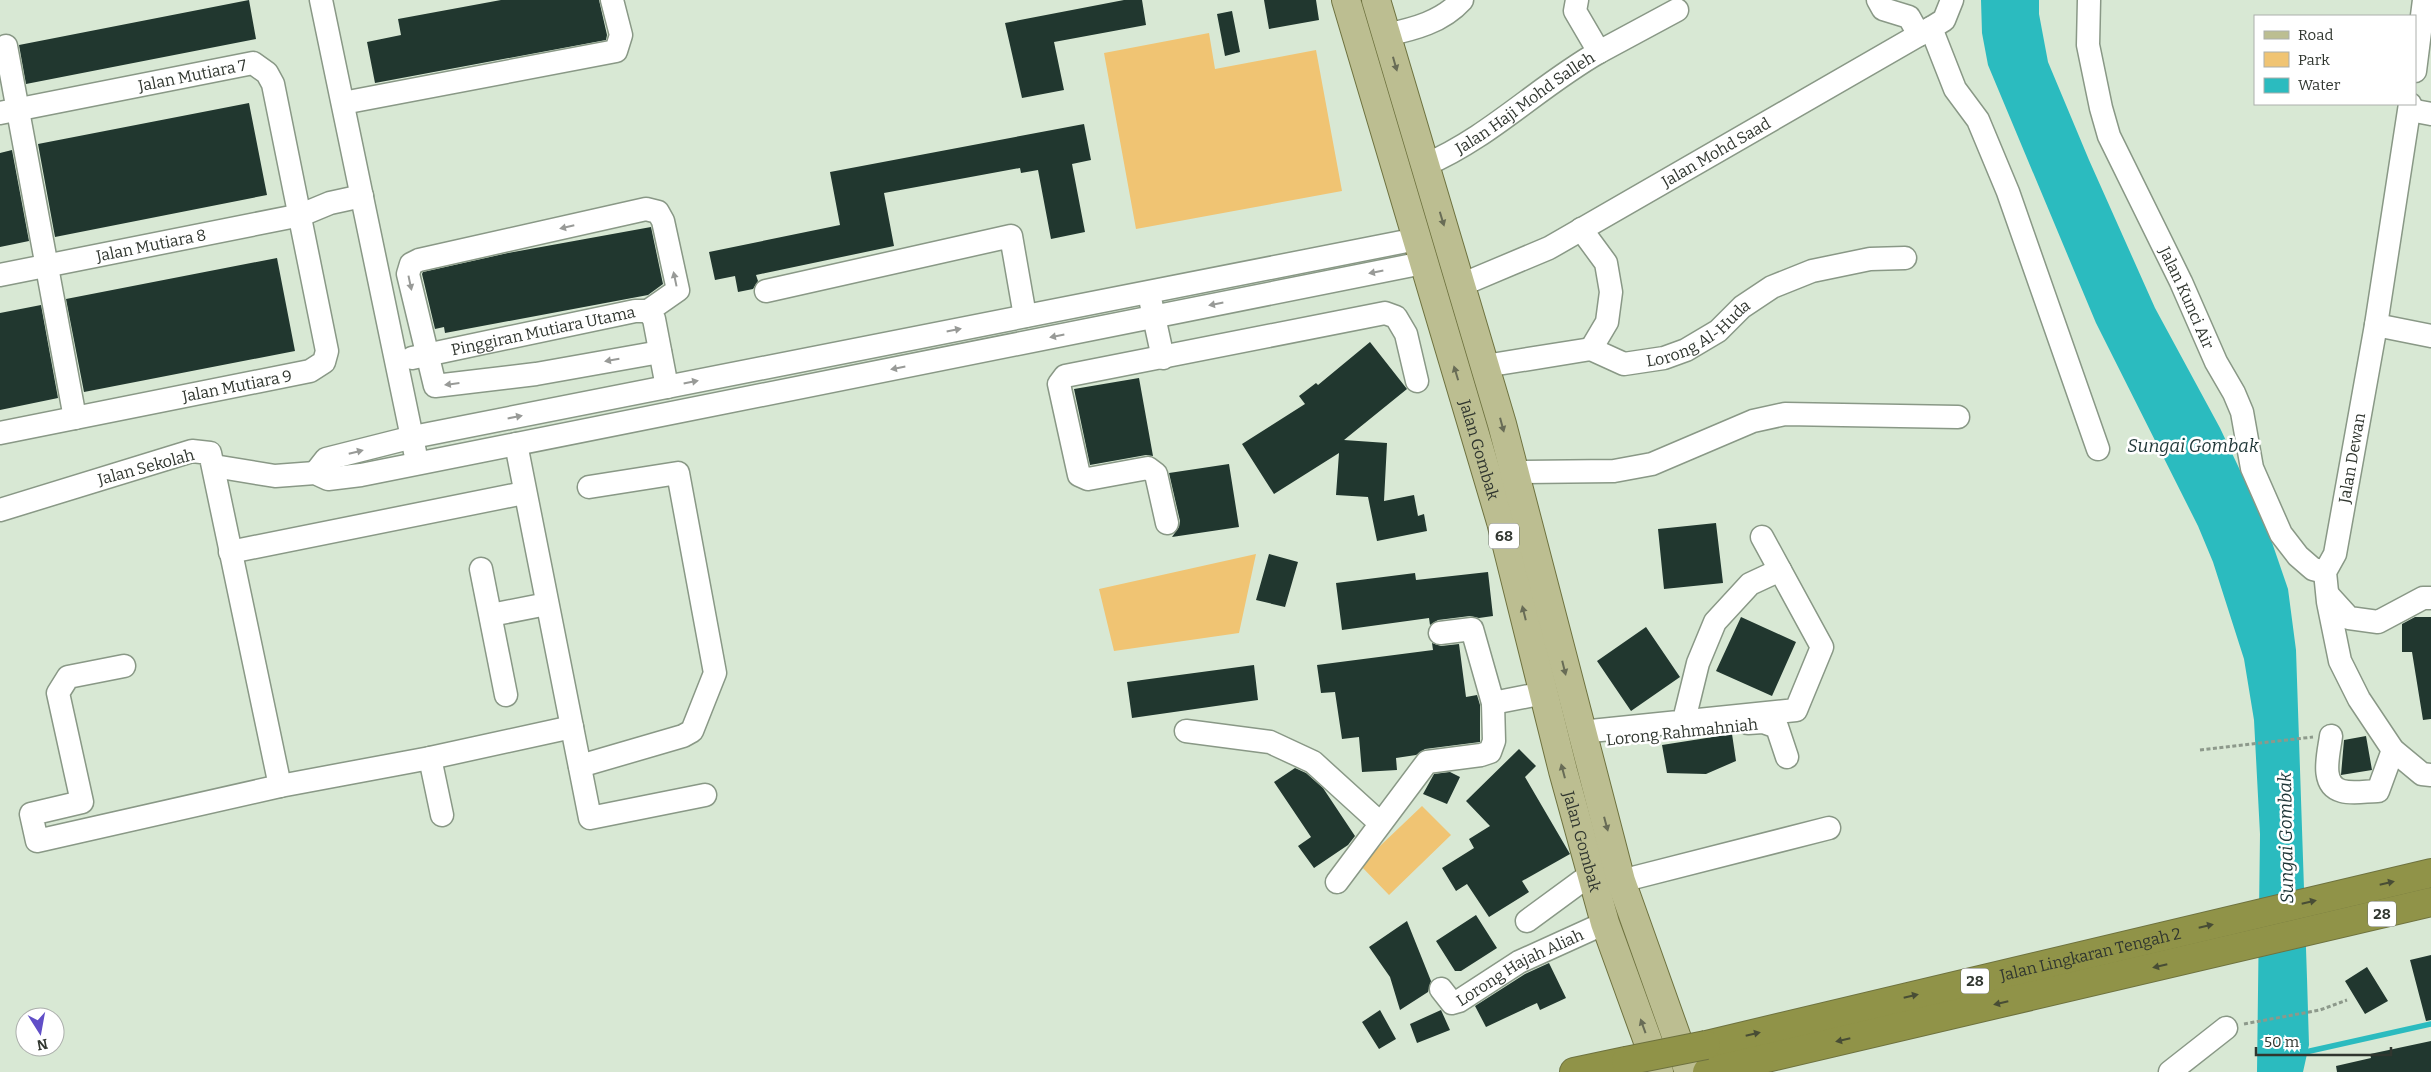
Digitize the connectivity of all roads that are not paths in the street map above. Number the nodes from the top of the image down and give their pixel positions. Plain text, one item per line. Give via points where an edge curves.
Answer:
1 (321, 0) edge
2 (612, 0) edge
3 (1346, 0) edge
4 (1376, 0) edge
5 (1462, 0) edge
6 (1577, 0) edge
7 (1878, 0) edge
8 (1952, 0) edge
9 (2089, 0) edge
10 (2424, 0) edge
11 (1677, 10) dead end
12 (1925, 32) junction
13 (1386, 35) junction
14 (6, 46) dead end
15 (1598, 52) junction
16 (2416, 63) edge
17 (343, 103) junction
18 (2417, 109) edge
19 (9, 112) edge
20 (1425, 165) junction
21 (364, 203) junction
22 (302, 215) junction
23 (1581, 229) junction
24 (1420, 251) junction
25 (1905, 258) dead end
26 (48, 265) junction
27 (0, 275) edge
28 (1462, 284) junction
29 (766, 291) dead end
30 (1149, 291) junction
31 (648, 311) junction
32 (1025, 316) junction
33 (1154, 316) junction
34 (2376, 325) junction
35 (2431, 336) edge
36 (1591, 350) junction
37 (660, 352) junction
38 (426, 355) junction
39 (1163, 358) junction
40 (806, 360) junction
41 (397, 362) junction
42 (1485, 366) junction
43 (1417, 381) dead end
44 (810, 386) junction
45 (667, 387) junction
46 (1958, 417) dead end
47 (75, 418) junction
48 (0, 433) edge
49 (412, 438) junction
50 (516, 444) junction
51 (2098, 449) dead end
52 (418, 465) junction
53 (214, 466) junction
54 (1514, 472) junction
55 (315, 473) junction
56 (589, 487) dead end
57 (524, 493) junction
58 (0, 510) edge
59 (1167, 523) dead end
60 (1762, 537) dead end
61 (230, 552) junction
62 (481, 569) dead end
63 (1780, 570) junction
64 (2325, 572) junction
65 (2329, 596) junction
66 (2431, 598) edge
67 (547, 604) junction
68 (491, 615) junction
69 (1440, 633) dead end
70 (124, 666) dead end
71 (1544, 693) junction
72 (506, 695) dead end
73 (1493, 703) junction
74 (1684, 720) junction
75 (572, 727) junction
76 (1186, 731) dead end
77 (2331, 736) road end
78 (1582, 738) junction
79 (2393, 750) junction
80 (1787, 757) dead end
81 (430, 758) junction
82 (580, 766) junction
83 (2431, 775) edge
84 (280, 786) junction
85 (705, 795) dead end
86 (442, 815) dead end
87 (1380, 823) junction
88 (1829, 828) dead end
89 (2431, 872) edge
90 (1591, 874) junction
91 (1621, 880) junction
92 (1338, 882) dead end
93 (2431, 902) edge
94 (1527, 921) dead end
95 (1606, 923) junction
96 (1440, 989) dead end
97 (2226, 1028) road end
98 (1714, 1070) edge
99 (1574, 1072) edge
100 (1659, 1072) edge
101 (1689, 1072) edge
102 (2170, 1072) edge

1 - 17 street
2 - 17 street via 621,35 616,51
3 - 24 main road, Jalan Gombak / 68
4 - 13 main road, Jalan Gombak / 68
5 - 13 street via 1441,17 1413,29
6 - 15 street, Jalan Haji Mohd Salleh via 1575,11
7 - 12 street via 1883,9 1909,17
8 - 12 street, Jalan Mohd Saad via 1944,20
9 - 64 street, Jalan Kunci Air via 2088,45 2109,136 2181,282 2216,362 2234,393 2242,412 2252,468 2281,534 2313,569
10 - 16 street
11 - 15 street
12 - 23 street, Jalan Mohd Saad
12 - 51 street via 1955,89 1978,120 2008,192
13 -> 20 main road, Jalan Gombak / 68
14 - 19 street
15 - 20 street, Jalan Haji Mohd Salleh via 1572,67 1454,153
17 - 21 street
18 - 34 street, Jalan Dewan
19 - 22 street, Jalan Mutiara 7 via 254,63 267,73 273,84
19 - 26 street
20 -> 28 main road, Jalan Gombak / 68
21 - 22 street, Jalan Mutiara 8 via 330,203
21 - 41 street
22 - 26 street, Jalan Mutiara 8
22 - 47 street, Jalan Mutiara 9 via 327,351 320,366 310,371
23 - 28 street, Jalan Mohd Saad via 1549,248
23 - 36 street via 1606,263 1611,292 1607,322
24 - 30 street
24 -> 33 street, Jalan Sekolah
71 -> 24 main road, Jalan Gombak / 68 via 1501,522
25 - 36 street, Lorong Al-Huda via 1870,259 1812,271 1772,287 1742,307 1718,331 1686,350 1664,358 1624,364
26 - 27 street, Jalan Mutiara 8
26 - 47 street
28 - 42 main road, Jalan Gombak / 68
29 - 32 street via 1011,236
30 - 32 street
30 - 33 street
31 - 37 street, Pinggiran Mutiara Utama via 654,319
31 - 38 street, Pinggiran Mutiara Utama
31 -> 38 street via 678,290 663,221 658,212 646,209 411,264 408,274
40 -> 32 street
33 - 39 street
33 -> 44 street, Jalan Sekolah
34 - 35 street
34 - 64 street, Jalan Dewan via 2335,554
36 - 42 street
37 -> 38 street via 536,374 435,386
37 - 45 street, Pinggiran Mutiara Utama
38 - 41 street, Pinggiran Mutiara Utama
39 - 43 street via 1385,313 1396,317 1406,334
39 - 59 street via 1065,376 1059,384 1080,475 1088,479 1148,468 1156,474
40 - 44 street
45 -> 40 street
41 - 49 street
42 -> 54 main road, Jalan Gombak / 68
44 - 50 street, Jalan Sekolah
49 -> 45 street
46 - 54 street via 1785,414 1753,422 1652,464 1614,472
47 - 48 street, Jalan Mutiara 9
49 - 52 street
55 -> 49 street via 326,459
50 - 52 street, Jalan Sekolah
50 - 57 street
52 - 55 street, Jalan Sekolah via 328,479
53 - 55 street, Jalan Sekolah via 275,476
53 - 58 street, Jalan Sekolah via 210,453 192,451
53 - 61 street
54 -> 78 main road, Jalan Gombak / 68
56 - 82 street via 678,473 715,673 692,731
57 - 61 street
57 - 67 street
60 - 63 street
61 - 84 street
62 - 68 street
63 - 74 street via 1750,584 1715,622 1698,663
63 - 74 street via 1822,647 1796,710
64 - 65 street
65 - 66 street via 2350,618 2386,628 2423,598
65 - 79 street via 2340,661 2358,699
67 - 68 street
67 - 75 street
68 - 72 street
69 - 73 street via 1472,629
70 - 84 street via 68,677 58,693 82,802 31,814 37,841
71 - 73 street
90 -> 71 main road, Jalan Gombak / 68
73 - 87 street via 1494,741 1490,752 1427,762
74 - 78 street
75 - 81 street
75 - 82 street
76 - 87 street via 1270,742 1313,762
77 - 79 street via 2327,775 2330,783 2342,791 2378,791
78 - 80 street, Lorong Rahmahniah via 1763,722 1777,727
78 -> 91 main road, Jalan Gombak / 68
79 - 83 street via 2422,774
81 - 84 street
81 - 86 street
82 - 85 street via 590,818
87 - 92 street
88 - 91 street
99 -> 89 highway, Jalan Lingkaran Tengah 2 / 28, bridge via 1706,1045
90 - 94 street
90 - 95 main road, Jalan Gombak / 68
91 - 101 main road, Jalan Gombak / 68
93 -> 98 highway, Jalan Lingkaran Tengah 2 / 28
95 - 96 street, Lorong Hajah Aliah via 1520,962 1460,1001 1452,1003
100 -> 95 main road, Jalan Gombak / 68
97 - 102 street

